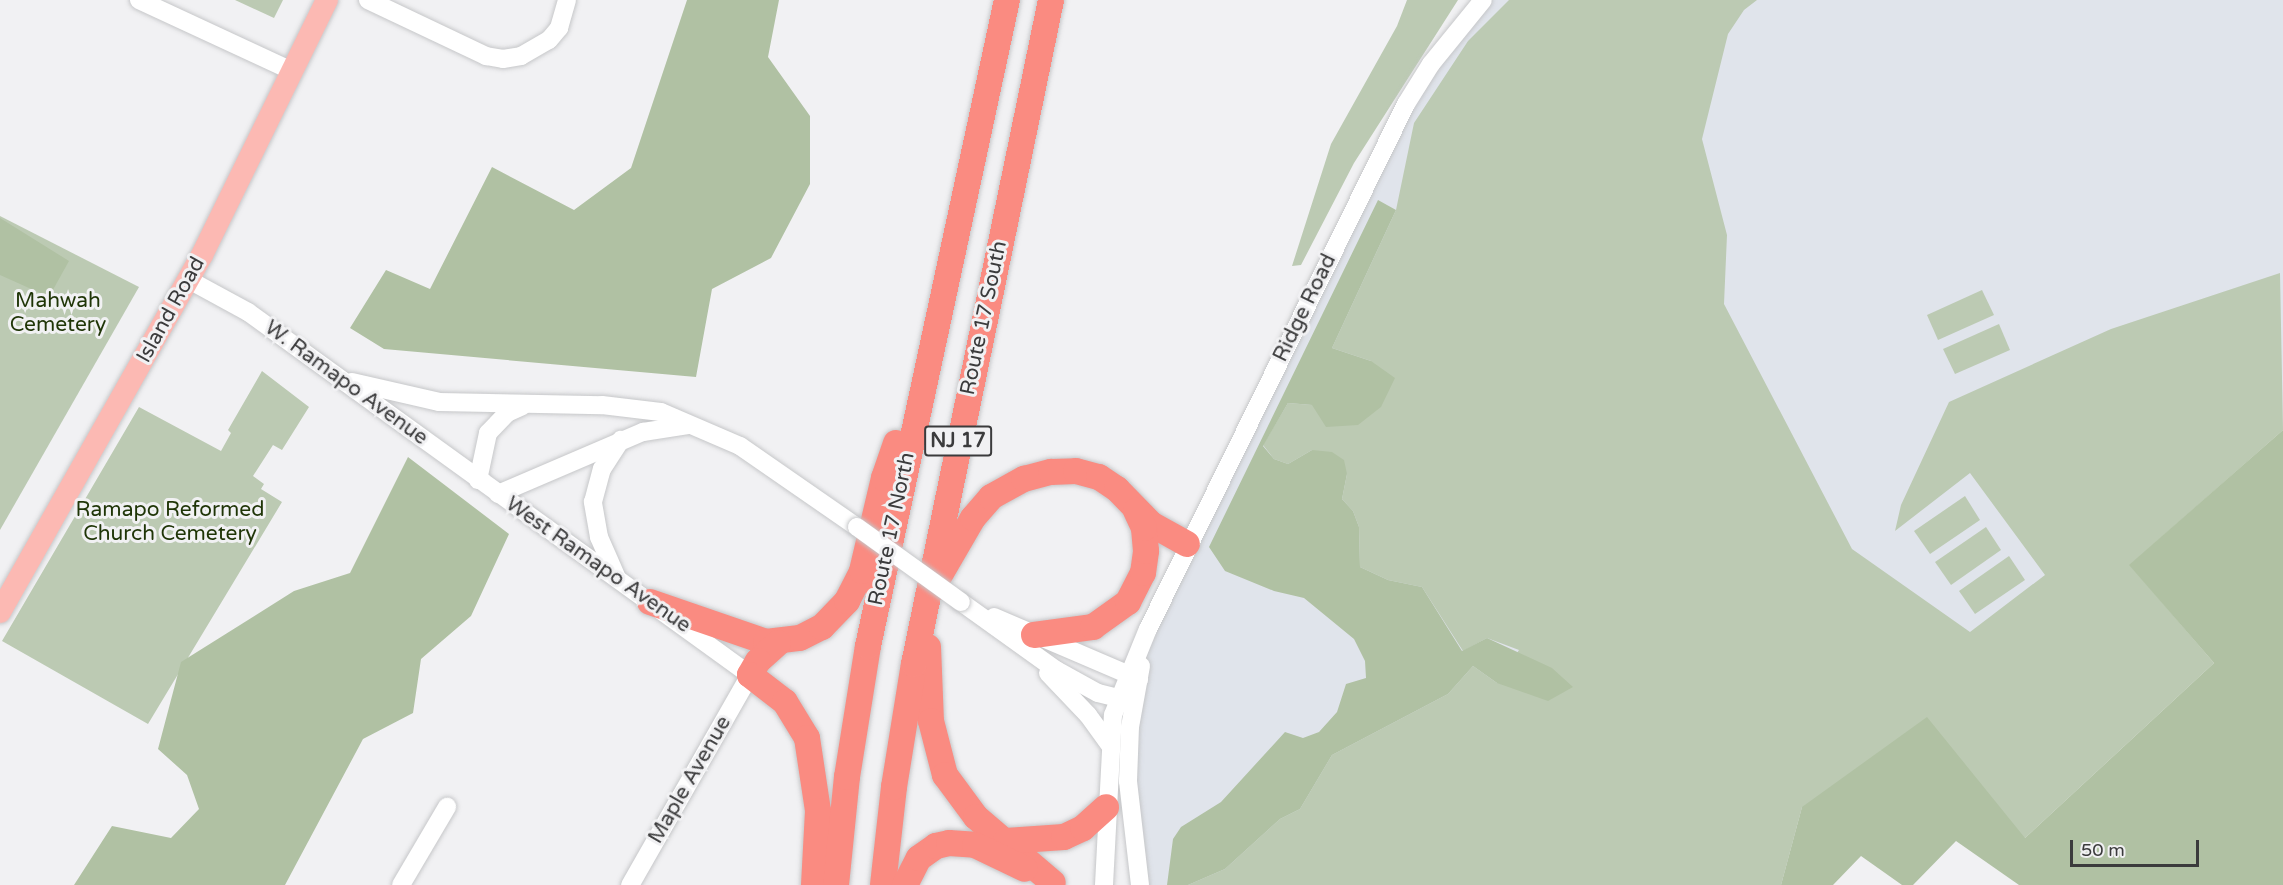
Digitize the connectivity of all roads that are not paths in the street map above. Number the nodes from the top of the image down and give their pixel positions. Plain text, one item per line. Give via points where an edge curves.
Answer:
1 (139, 0) edge
2 (327, 0) edge
3 (368, 0) edge
4 (567, 0) edge
5 (1007, 0) edge
6 (1051, 0) edge
7 (1483, 0) edge
8 (292, 71) junction
9 (189, 280) junction
10 (928, 352) junction
11 (336, 377) junction
12 (523, 406) junction
13 (694, 425) junction
14 (621, 441) junction
15 (478, 480) junction
16 (498, 494) junction
17 (1134, 508) junction
18 (1187, 544) junction
19 (618, 580) junction
20 (927, 596) junction
21 (650, 602) junction
22 (0, 612) edge
23 (1023, 637) junction
24 (778, 643) junction
25 (750, 675) junction
26 (1134, 677) junction
27 (1127, 700) junction
28 (1109, 744) junction
29 (447, 807) dead end
30 (1106, 807) junction
31 (1006, 840) junction
32 (1054, 884) edge
33 (401, 885) edge
34 (630, 885) edge
35 (814, 885) edge
36 (836, 885) edge
37 (883, 885) edge
38 (905, 885) edge
39 (1104, 885) edge
40 (1140, 885) edge

1 - 8 street
2 - 8 main road, Island Road
3 - 4 street via 486,56 503,59 522,56 549,40 559,28
5 - 10 highway, Route 17 North / NJ 17
6 - 20 highway, Route 17 South / NJ 17
7 - 18 street, Ridge Road via 1437,54 1406,104
8 - 9 main road, Island Road
9 - 11 street, W. Ramapo Avenue via 236,304
9 - 22 main road, Island Road
10 - 24 highway via 884,478 858,582 840,610 822,627
10 - 36 highway, Route 17 North / NJ 17 via 858,700
11 - 12 street, West Ramapo Avenue via 420,399
11 - 15 street, W. Ramapo Avenue
12 - 13 street, West Ramapo Avenue via 641,408
12 - 15 street via 507,413 488,433
13 - 14 street, West Ramapo Avenue via 656,428
13 - 23 street, West Ramapo Avenue, bridge via 740,446 961,602
14 - 16 street, West Ramapo Avenue
14 - 19 street via 602,469 593,502 599,537
15 - 16 street, W. Ramapo Avenue
16 - 19 street, West Ramapo Avenue
17 - 18 highway via 1160,530
17 - 20 highway via 1108,482 1088,473 1051,472 1024,479 982,506
17 - 23 highway via 1144,528 1146,551 1143,573 1128,602 1093,627
18 - 26 street, Ridge Road via 1148,629
19 - 21 street, West Ramapo Avenue
20 - 31 highway via 931,721 938,758 963,804
20 - 37 highway, Route 17 South / NJ 17 via 903,725
21 - 24 highway via 753,639
21 - 25 street, West Ramapo Avenue
23 - 26 street
23 - 27 street via 1086,687
23 - 28 street
24 - 25 highway via 758,661
25 - 34 street, Maple Avenue
25 - 35 highway via 785,702 807,738 818,811
26 - 27 street
27 - 28 street
27 - 40 street via 1128,781
28 - 30 street
29 - 33 street
30 - 31 highway via 1083,828 1064,837
30 - 39 street
31 - 32 highway
32 - 38 highway via 988,851 961,843 927,851 912,866

